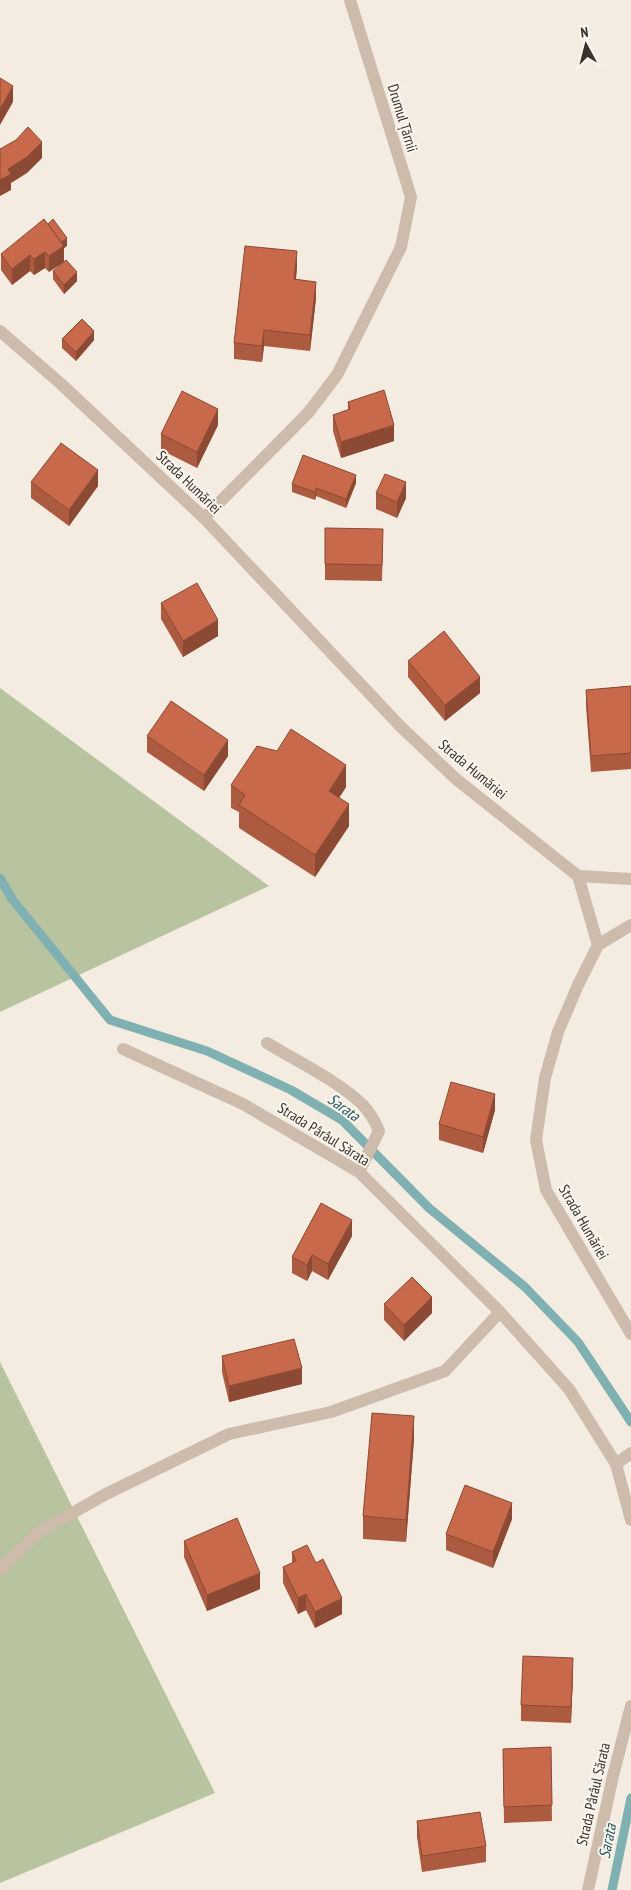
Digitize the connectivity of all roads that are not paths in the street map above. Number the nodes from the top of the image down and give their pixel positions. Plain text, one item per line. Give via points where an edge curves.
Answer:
1 (350, 0) edge
2 (0, 330) edge
3 (204, 518) junction
4 (578, 876) junction
5 (631, 879) edge
6 (631, 925) edge
7 (598, 945) junction
8 (267, 1043) dead end
9 (123, 1049) dead end
10 (361, 1167) junction
11 (500, 1312) junction
12 (631, 1334) edge
13 (629, 1454) edge
14 (616, 1464) junction
15 (631, 1520) edge
16 (0, 1570) edge
17 (631, 1706) edge
18 (588, 1890) edge

1 - 3 street, Drumul Țărnii via 411,197 400,247 337,375 308,413
2 - 3 street, Strada Humăriei
3 - 4 street, Strada Humăriei via 401,727 456,778
4 - 5 street
4 - 7 street
6 - 7 street
7 - 12 street, Strada Humăriei via 558,1032 544,1078 536,1140 546,1190
8 - 10 street via 335,1084 362,1104 374,1118 379,1131
9 - 10 street, Strada Pârâul Sărata via 243,1104
10 - 11 street, Strada Pârâul Sărata
11 - 14 street, Strada Pârâul Sărata via 569,1389
11 - 16 street via 445,1370 331,1412 229,1434 106,1494 39,1532
13 - 14 street
14 - 15 street, Strada Pârâul Sărata
17 - 18 street, Strada Pârâul Sărata

